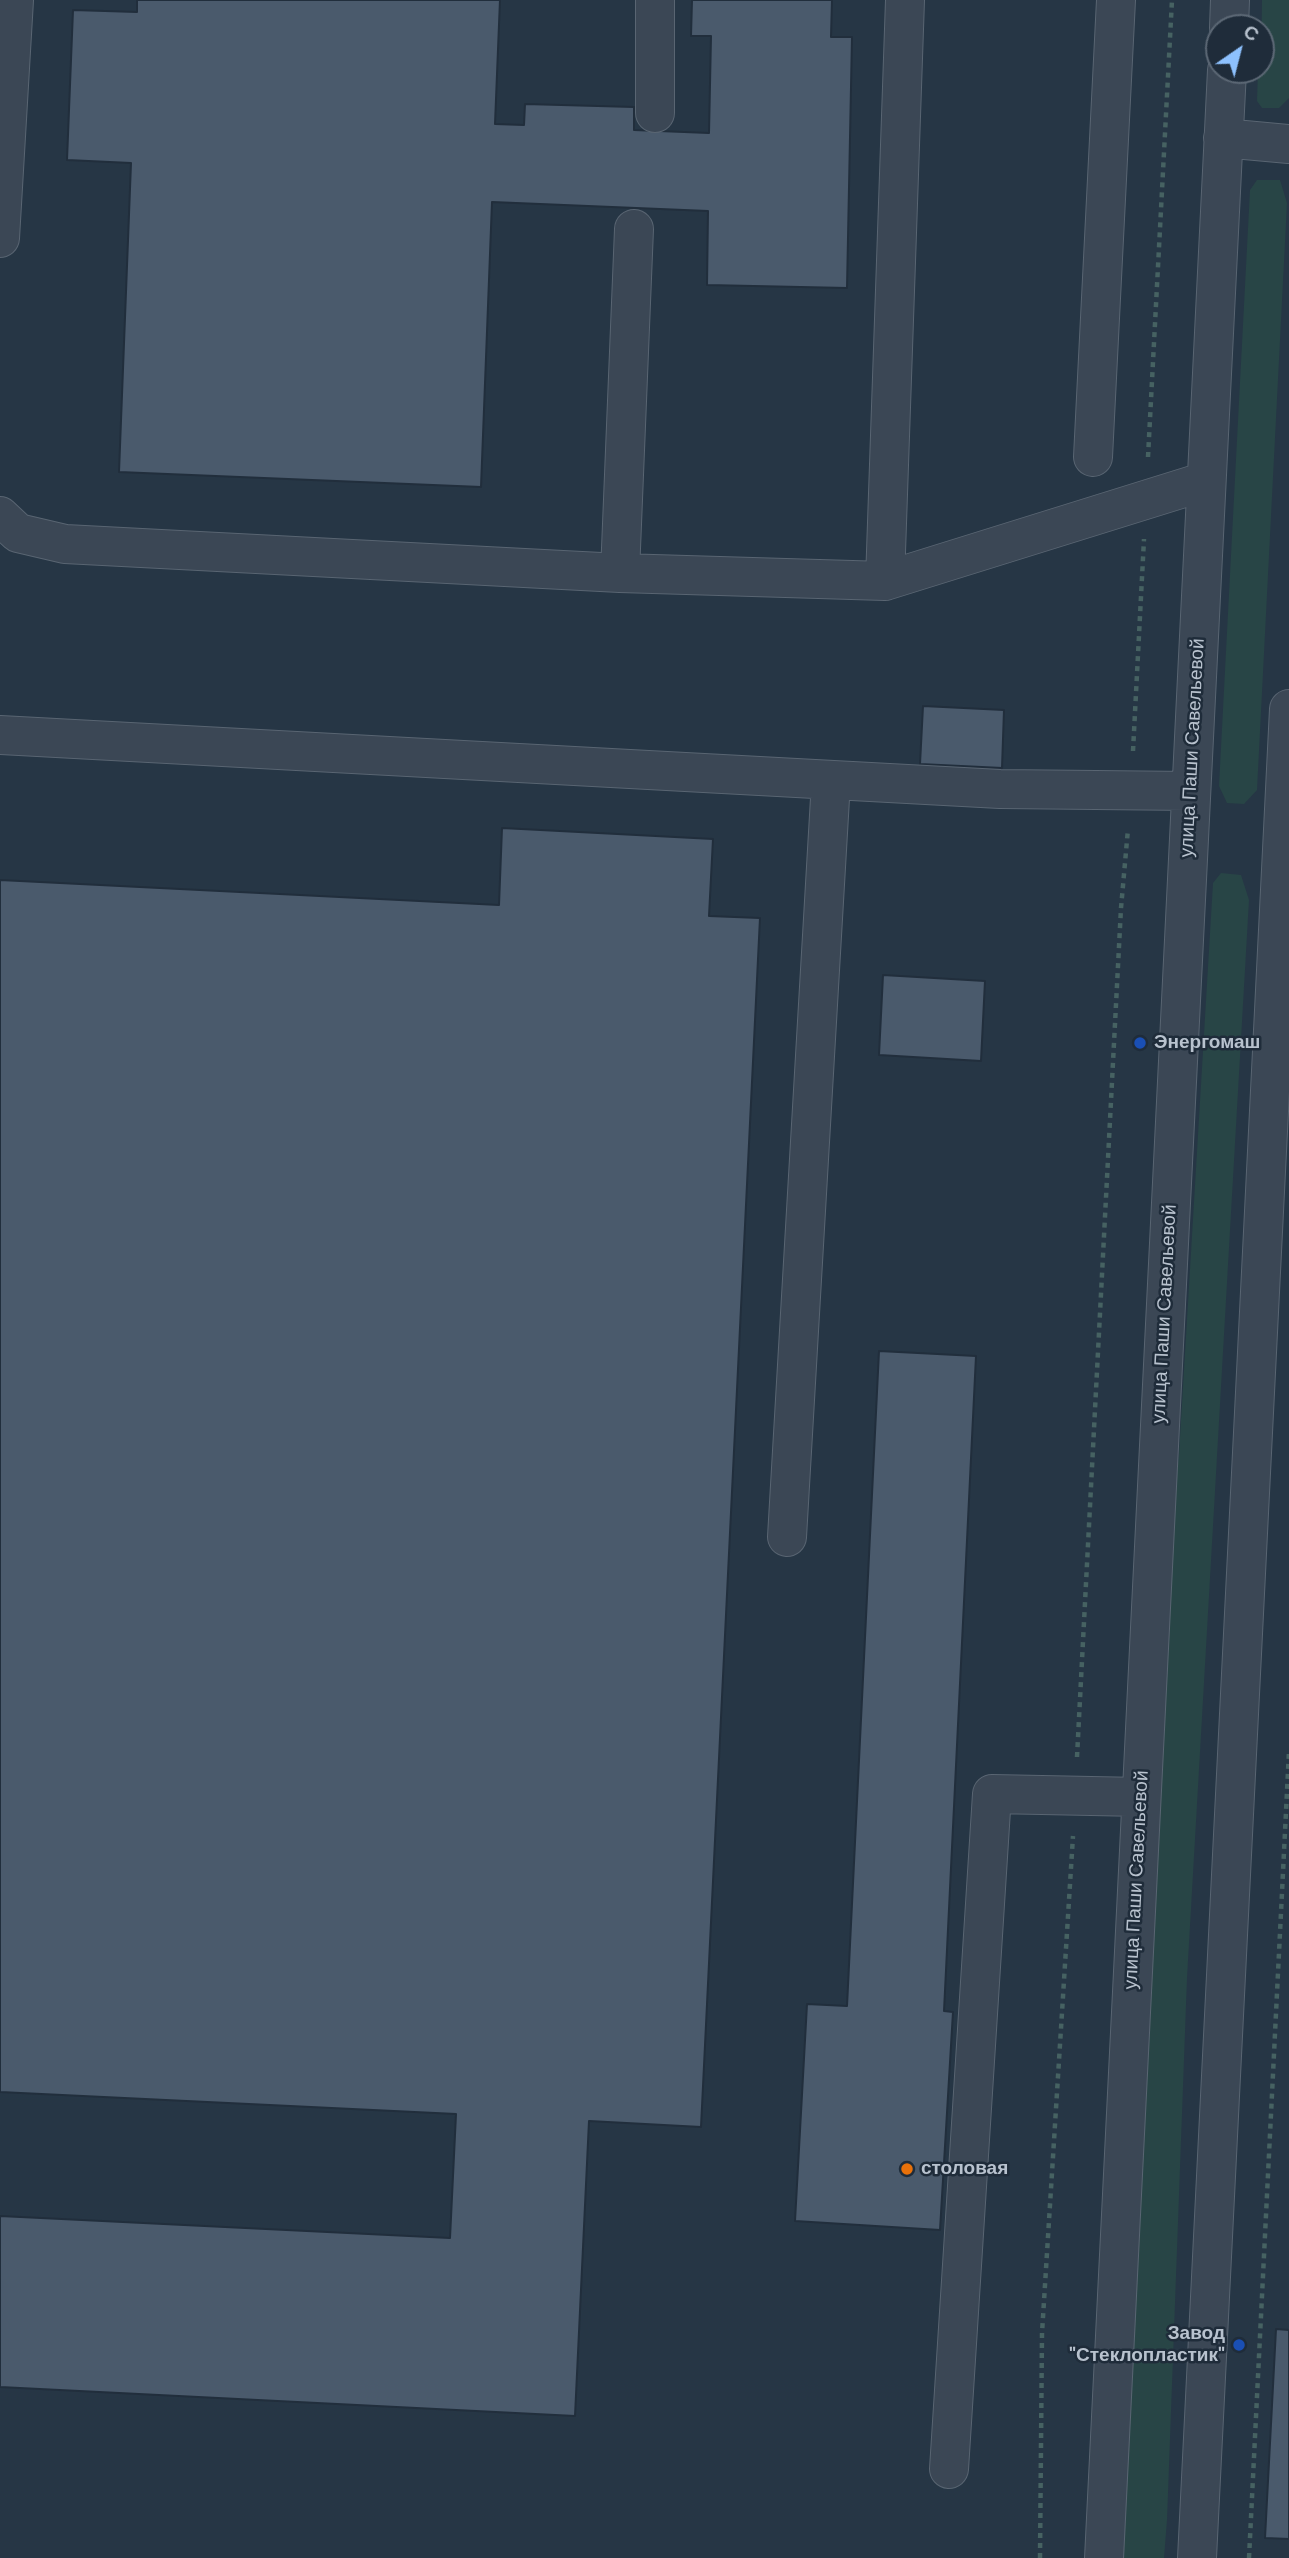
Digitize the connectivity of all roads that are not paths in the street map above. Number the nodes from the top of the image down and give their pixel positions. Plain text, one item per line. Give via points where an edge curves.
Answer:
1 (14, 0) edge
2 (655, 0) edge
3 (905, 0) edge
4 (1116, 0) edge
5 (1226, 84) edge
6 (655, 113) dead end
7 (1223, 138) junction
8 (1289, 144) edge
9 (634, 229) dead end
10 (0, 238) edge
11 (1093, 457) dead end
12 (1206, 481) junction
13 (0, 516) edge
14 (620, 573) junction
15 (885, 581) junction
16 (1289, 709) edge
17 (0, 735) edge
18 (831, 780) junction
19 (1191, 791) junction
20 (787, 1537) dead end
21 (1141, 1797) junction
22 (949, 2469) dead end
23 (1104, 2558) edge
24 (1197, 2558) edge

1 - 10 street
2 - 6 street
3 - 15 street
4 - 11 street
5 - 7 street, улица Паши Савельевой
7 - 8 street
7 - 12 street, улица Паши Савельевой
9 - 14 street
12 - 15 street
12 - 19 street, улица Паши Савельевой
13 - 14 street via 18,533 65,544
14 - 15 street
16 - 24 street
17 - 18 street
18 - 19 street via 1000,789
18 - 20 street
19 - 21 street, улица Паши Савельевой
21 - 22 street via 992,1794
21 - 23 street, улица Паши Савельевой

